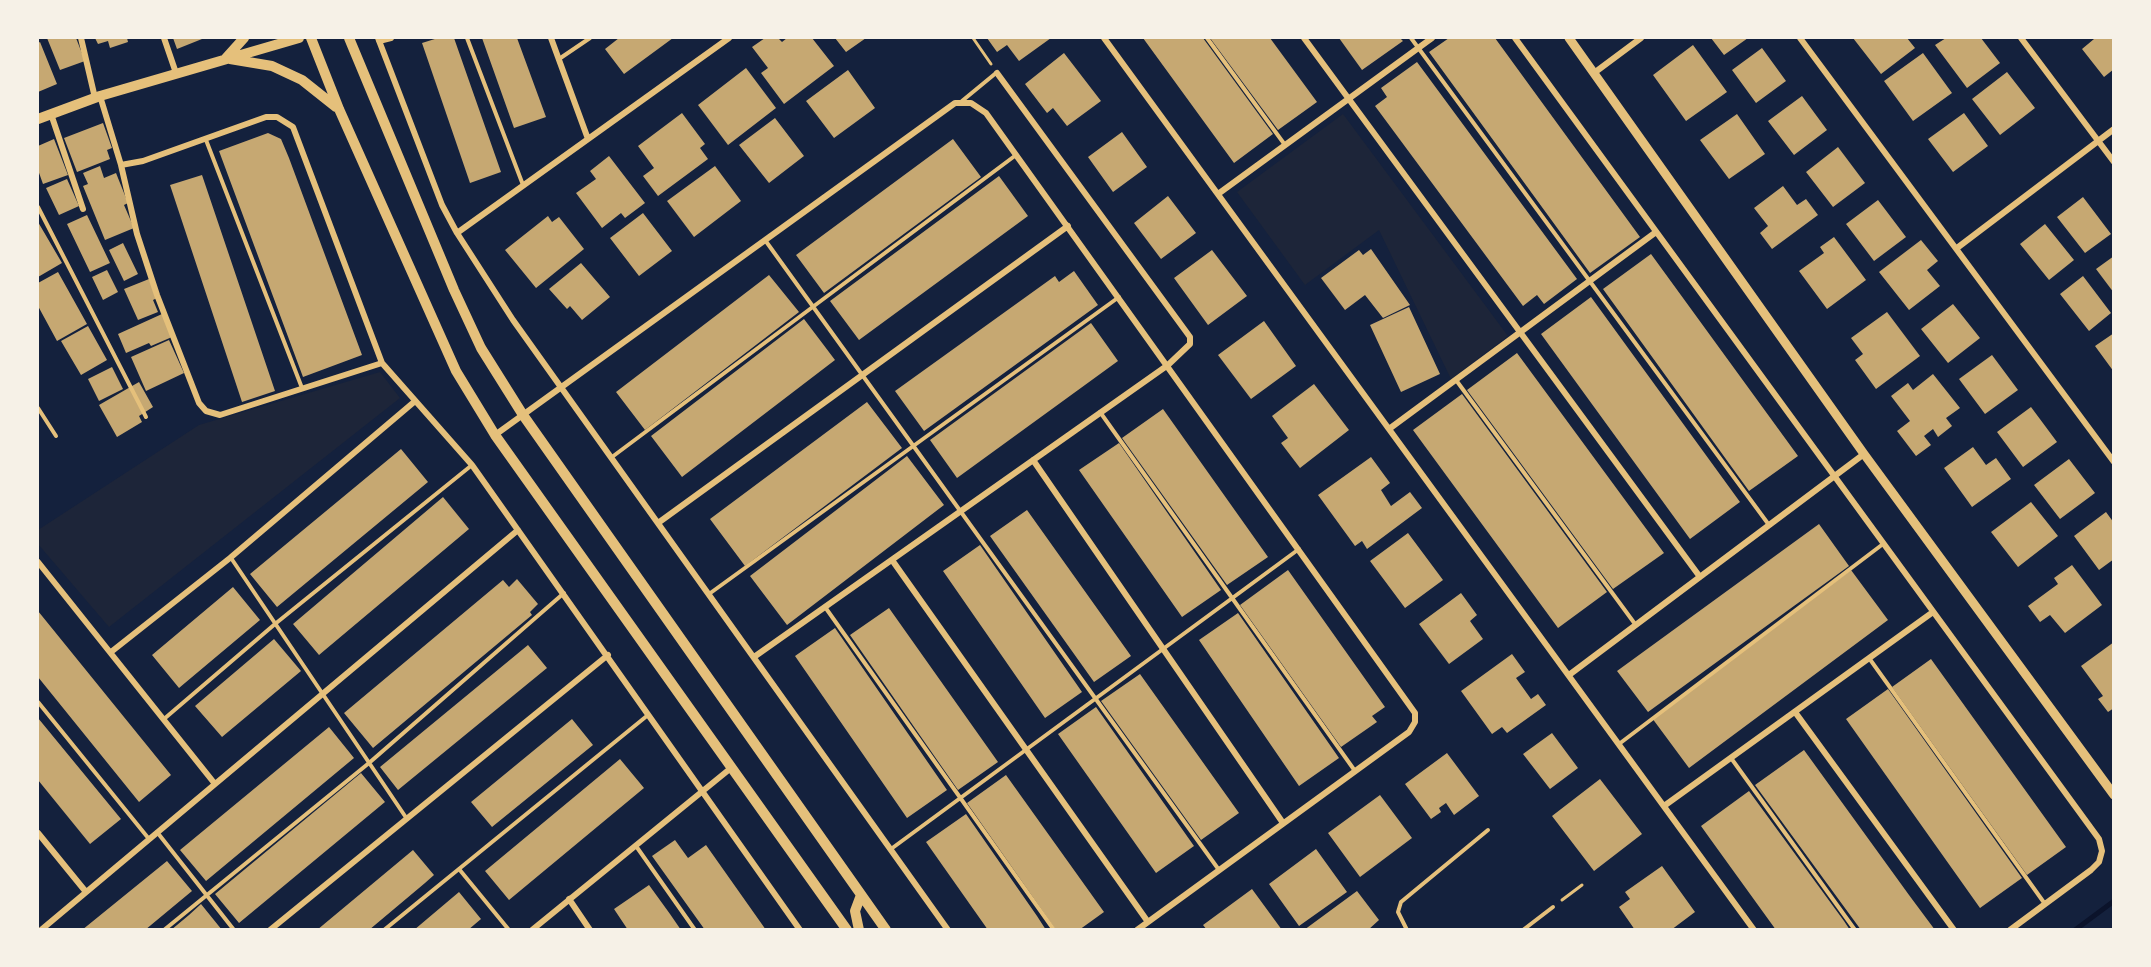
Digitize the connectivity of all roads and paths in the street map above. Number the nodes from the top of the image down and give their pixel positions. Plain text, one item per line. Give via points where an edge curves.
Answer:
1 (81, 38) edge
2 (164, 38) edge
3 (244, 38) edge
4 (299, 38) edge
5 (311, 38) edge
6 (349, 38) edge
7 (391, 38) edge
8 (467, 38) edge
9 (552, 38) edge
10 (590, 38) edge
11 (729, 38) edge
12 (973, 38) edge
13 (1104, 38) edge
14 (1208, 38) edge
15 (1304, 38) edge
16 (1411, 38) edge
17 (1432, 38) edge
18 (1515, 38) edge
19 (1569, 38) edge
20 (1641, 38) edge
21 (1800, 38) edge
22 (2021, 38) edge
23 (379, 40) edge
24 (1418, 48) junction
25 (226, 58) junction
26 (559, 59) junction
27 (176, 73) junction
28 (997, 73) junction
29 (1594, 73) junction
30 (98, 97) junction
31 (1349, 98) junction
32 (962, 101) junction
33 (339, 109) junction
34 (51, 114) junction
35 (38, 119) edge
36 (2114, 129) edge
37 (588, 139) junction
38 (206, 140) junction
39 (2097, 141) junction
40 (1285, 145) junction
41 (1016, 155) junction
42 (2114, 162) edge
43 (121, 165) junction
44 (523, 185) junction
45 (1218, 194) junction
46 (38, 207) edge
47 (83, 209) dead end
48 (1068, 226) junction
49 (1656, 232) junction
50 (457, 233) junction
51 (765, 240) junction
52 (1957, 248) junction
53 (1590, 282) junction
54 (1119, 297) junction
55 (813, 305) junction
56 (1520, 333) junction
57 (382, 363) junction
58 (1168, 365) junction
59 (862, 373) junction
60 (1456, 380) junction
61 (562, 387) junction
62 (302, 388) junction
63 (414, 402) junction
64 (38, 408) edge
65 (1100, 412) junction
66 (523, 415) junction
67 (146, 417) dead end
68 (1389, 429) junction
69 (495, 435) junction
70 (56, 436) dead end
71 (913, 444) junction
72 (1864, 454) junction
73 (612, 457) junction
74 (1033, 460) junction
75 (2114, 462) edge
76 (472, 465) junction
77 (1834, 477) junction
78 (962, 510) junction
79 (658, 523) junction
80 (1769, 525) junction
81 (518, 530) junction
82 (1882, 544) junction
83 (1299, 549) junction
84 (230, 558) junction
85 (892, 560) junction
86 (38, 562) edge
87 (1700, 577) junction
88 (565, 593) junction
89 (709, 594) junction
90 (1232, 598) junction
91 (825, 607) junction
92 (1933, 612) junction
93 (275, 624) junction
94 (1636, 625) junction
95 (1163, 649) junction
96 (111, 652) junction
97 (608, 655) junction
98 (754, 657) junction
99 (1869, 658) junction
100 (1569, 675) junction
101 (322, 694) junction
102 (1096, 698) junction
103 (38, 702) edge
104 (1795, 712) junction
105 (649, 715) junction
106 (164, 719) junction
107 (1619, 744) junction
108 (1026, 750) junction
109 (1731, 758) junction
110 (369, 763) junction
111 (731, 768) junction
112 (1355, 771) junction
113 (215, 784) junction
114 (703, 791) junction
115 (2114, 795) edge
116 (960, 798) junction
117 (1665, 806) junction
118 (407, 819) junction
119 (1283, 824) junction
120 (1488, 830) dead end
121 (157, 832) junction
122 (38, 833) edge
123 (149, 839) junction
124 (636, 846) junction
125 (891, 849) junction
126 (459, 869) junction
127 (1220, 870) junction
128 (1582, 885) dead end
129 (86, 892) junction
130 (207, 895) junction
131 (861, 895) junction
132 (569, 899) junction
133 (2044, 904) junction
134 (1553, 907) joint
135 (1148, 922) junction
136 (41, 930) edge
137 (164, 930) edge
138 (234, 930) edge
139 (270, 930) edge
140 (384, 930) edge
141 (509, 930) edge
142 (532, 930) edge
143 (590, 930) edge
144 (695, 930) edge
145 (800, 930) edge
146 (847, 930) edge
147 (859, 930) edge
148 (886, 930) edge
149 (948, 930) edge
150 (1054, 930) edge
151 (1137, 930) edge
152 (1407, 930) edge
153 (1523, 930) edge
154 (1754, 930) edge
155 (1855, 930) edge
156 (1954, 930) edge
157 (2010, 930) edge

1 - 30 street
2 - 27 street
3 - 25 main road
4 - 25 main road
5 - 33 main road
6 - 66 main road via 454,291 481,348
7 - 23 street
8 - 44 lane
9 - 26 street
10 - 26 lane
11 - 37 street
12 - 28 path
13 - 45 street
14 - 40 lane
15 - 31 street
16 - 24 lane
17 - 24 street
18 - 49 street
19 - 29 street
20 - 29 street
21 - 52 street
22 - 39 street
23 - 50 street via 442,205
24 - 31 street
24 - 53 lane
25 - 27 main road
25 - 33 main road via 272,66 310,86
26 - 37 street
27 - 30 main road
28 - 32 lane
28 - 58 street via 1190,338 1185,351
29 - 72 street
30 - 34 main road
30 - 43 street
31 - 40 street
31 - 56 street
32 - 41 street via 986,113
32 - 51 street
33 - 69 main road via 456,371
34 - 35 main road
34 - 47 street
36 - 39 street
37 - 44 street
38 - 43 street
38 - 57 street via 266,117 277,117 293,128
38 - 62 lane
39 - 42 street
39 - 52 street
40 - 45 street
41 - 48 street
41 - 55 lane
43 - 62 street via 137,234 199,403 206,411 220,415
44 - 50 street
45 - 68 street
46 - 67 lane
48 - 54 street
48 - 59 street
49 - 53 street
49 - 77 street
50 - 61 street
51 - 55 lane
51 - 61 street
52 - 75 street
53 - 56 street
53 - 80 lane
54 - 58 street
54 - 71 lane
55 - 59 lane
55 - 73 lane
56 - 60 street
56 - 87 street
57 - 62 street
57 - 63 street
58 - 65 street
58 - 83 street
59 - 71 lane
59 - 79 street
60 - 68 street
60 - 94 lane
61 - 66 street
61 - 73 street
63 - 76 street
63 - 84 street
64 - 70 lane
65 - 74 street
65 - 90 lane
66 - 69 street
66 - 131 main road
68 - 100 street
69 - 111 main road
71 - 78 lane
71 - 89 lane
72 - 77 street
72 - 115 street
73 - 79 street
74 - 78 street
74 - 95 street
76 - 81 street
76 - 93 lane
77 - 80 street
77 - 82 street
78 - 85 street
78 - 102 lane
79 - 89 street
80 - 87 street
81 - 88 street
81 - 101 street
82 - 92 street
82 - 107 lane
83 - 90 lane
83 - 112 street via 1415,713 1409,732
84 - 93 lane
84 - 96 street
85 - 91 street
85 - 108 street
86 - 96 street
87 - 94 street
88 - 97 street
88 - 110 lane
89 - 98 street
90 - 95 lane
90 - 112 lane
91 - 98 street
91 - 116 lane
92 - 99 street
92 - 133 street via 2099,839 2099,862
93 - 101 lane
93 - 106 lane
94 - 100 street
95 - 102 lane
95 - 119 street
96 - 106 street
97 - 105 street
97 - 118 street
98 - 125 street
99 - 104 street
99 - 133 lane
100 - 107 street
101 - 110 lane
101 - 113 street
102 - 108 lane
102 - 127 lane
103 - 123 lane
104 - 109 street
104 - 156 street
105 - 114 street
105 - 126 lane
106 - 113 street
107 - 117 street
108 - 116 lane
108 - 135 street
109 - 117 street
109 - 155 lane
110 - 118 lane
110 - 130 lane
111 - 114 street
111 - 146 main road
112 - 119 street
113 - 121 street
114 - 124 street
114 - 145 street
116 - 125 lane
116 - 150 lane
117 - 154 street
118 - 139 street
119 - 127 street
120 - 152 lane via 1401,902 1398,912
121 - 123 street
121 - 130 lane
122 - 129 street
123 - 129 street
124 - 132 street
124 - 144 lane
125 - 149 street
126 - 140 lane
126 - 141 lane
127 - 135 street
128 - 134 path
129 - 136 street
130 - 137 lane
130 - 138 lane
131 - 147 main road via 855,911
131 - 148 main road
132 - 142 street
132 - 143 street
133 - 157 street
134 - 153 lane
135 - 151 street

